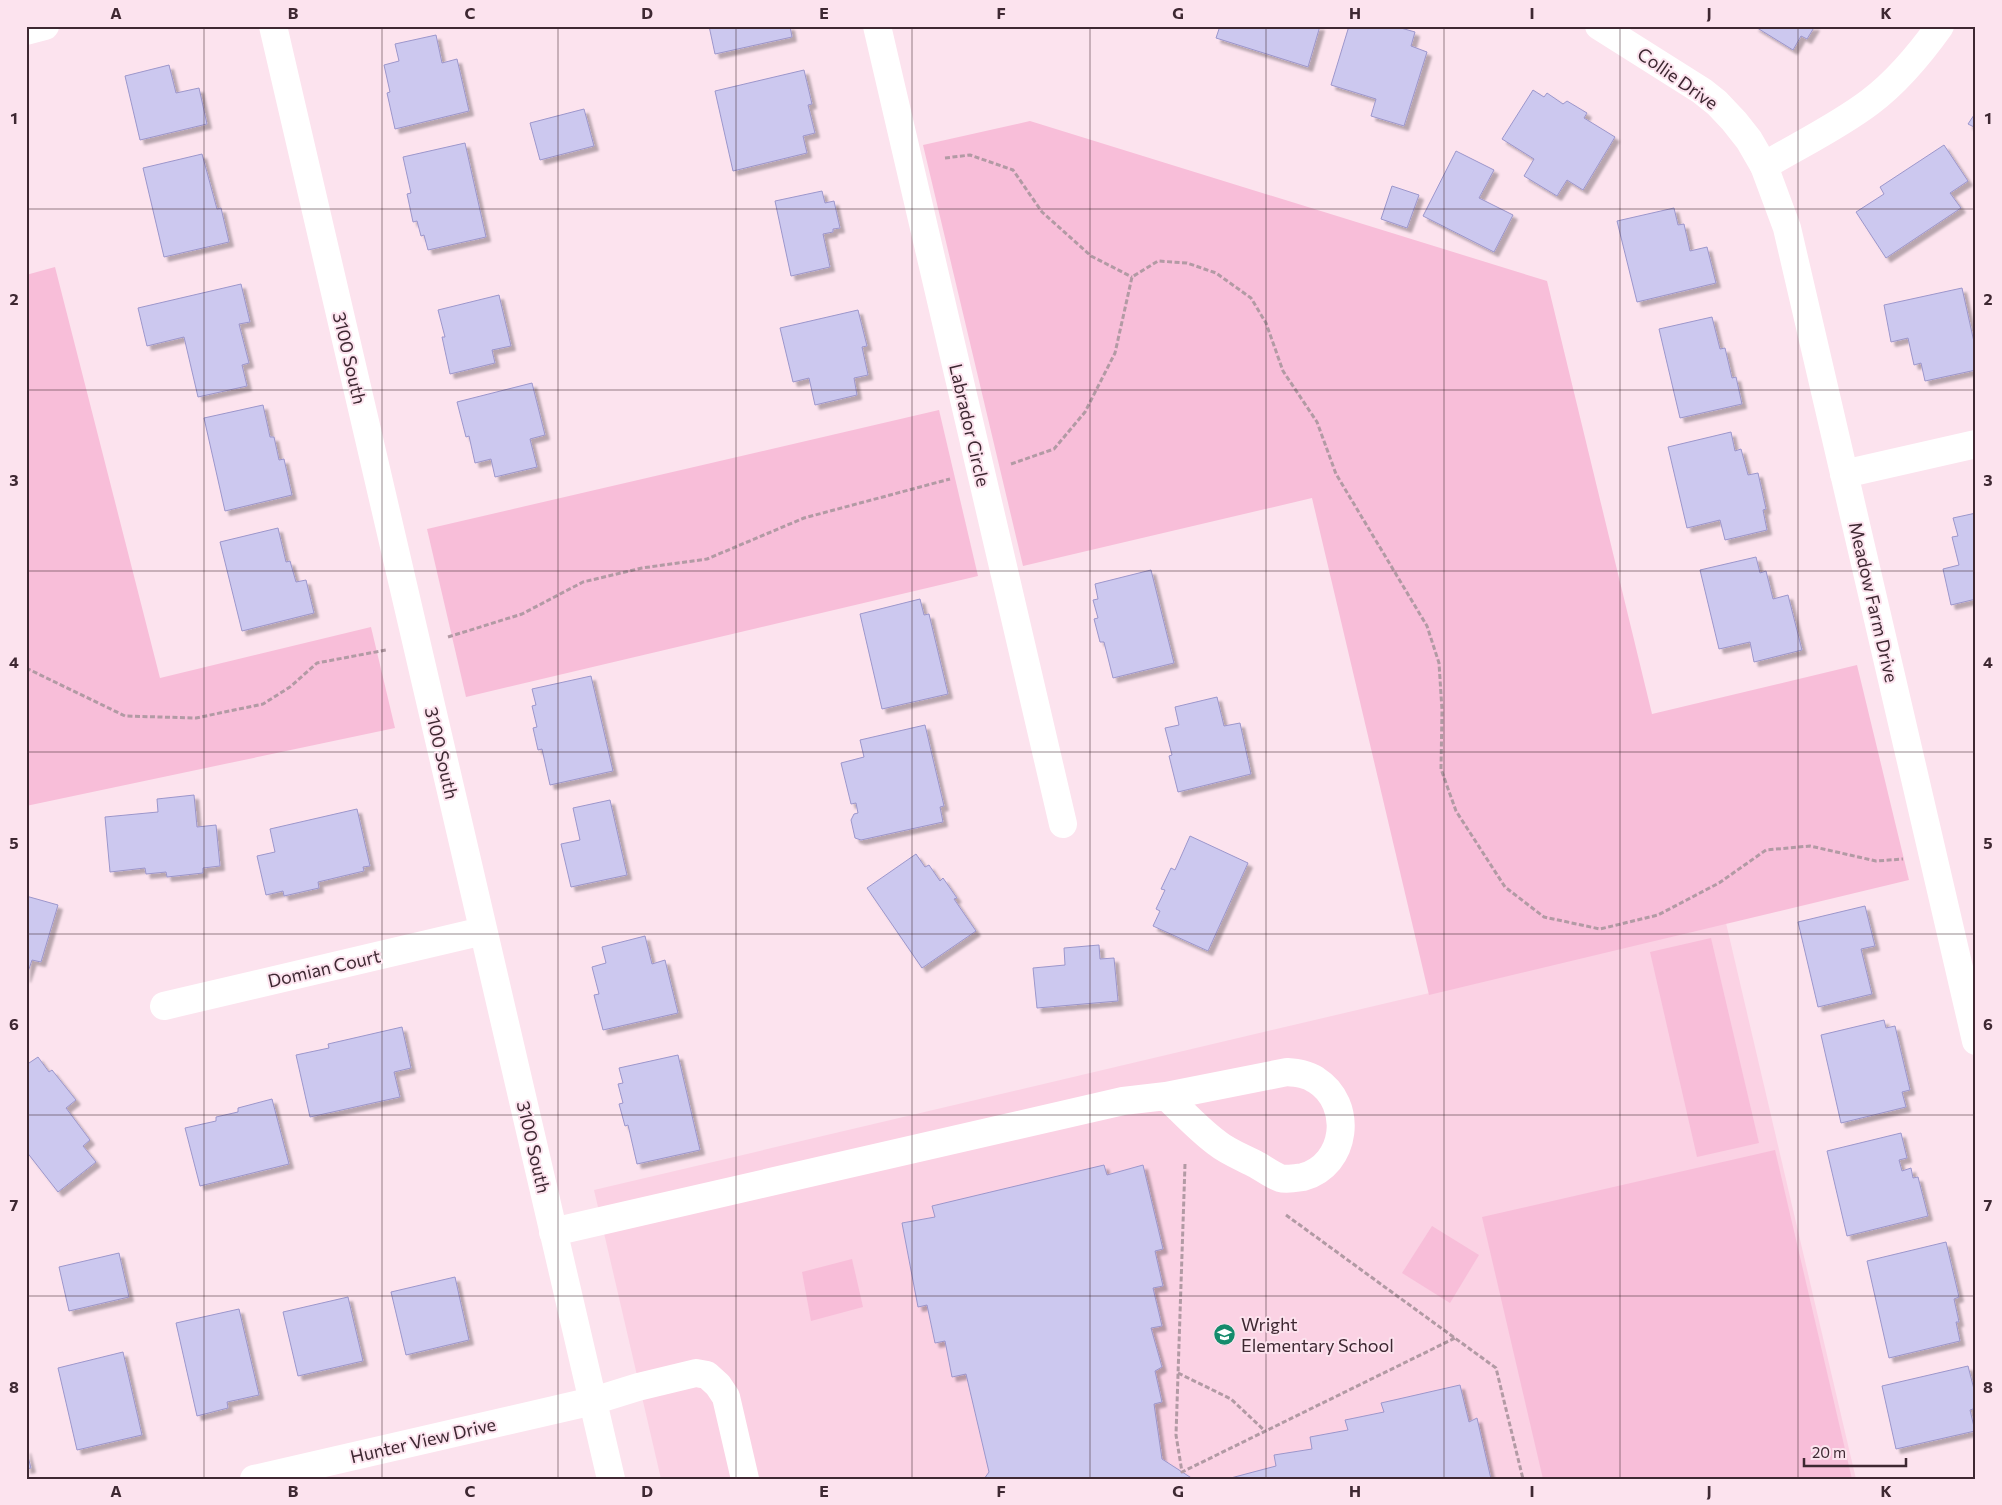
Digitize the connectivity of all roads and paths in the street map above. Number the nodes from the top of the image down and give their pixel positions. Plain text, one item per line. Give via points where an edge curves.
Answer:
1 (46, 26) edge
2 (273, 26) edge
3 (877, 26) edge
4 (1599, 26) edge
5 (1940, 26) edge
6 (26, 31) edge
7 (944, 158) dead end
8 (1764, 166) junction
9 (1132, 277) junction
10 (1976, 444) edge
11 (1002, 466) dead end
12 (1844, 474) junction
13 (957, 477) dead end
14 (457, 636) dead end
15 (380, 651) dead end
16 (26, 668) edge
17 (1063, 824) dead end
18 (1906, 858) dead end
19 (483, 931) junction
20 (164, 1006) dead end
21 (1976, 1041) edge
22 (1166, 1096) junction
23 (1186, 1164) dead end
24 (1286, 1214) dead end
25 (553, 1232) junction
26 (1455, 1338) junction
27 (1178, 1373) junction
28 (593, 1402) junction
29 (1265, 1431) junction
30 (254, 1479) edge
31 (610, 1479) edge
32 (745, 1479) edge
33 (1523, 1479) edge

1 - 6 street
2 - 19 street, 3100 South
3 - 17 street, Labrador Circle
4 - 8 street, Collie Drive via 1717,103 1750,140
5 - 8 street via 1898,78 1870,102
7 - 9 path via 970,155 1014,170 1042,212 1091,256
8 - 12 street, Meadow Farm Drive via 1787,228
9 - 11 path via 1115,353 1085,412 1054,449
9 - 18 path via 1158,261 1187,263 1216,273 1251,298 1266,323 1283,371 1317,422 1336,474 1427,626 1439,663 1441,769 1456,811 1505,887 1544,917 1600,928 1658,915 1719,883 1766,850 1810,846 1876,861
10 - 12 street
12 - 21 street, Meadow Farm Drive
13 - 14 path via 804,518 707,559 642,568 583,582 522,614
15 - 16 path via 317,663 290,687 263,704 196,718 125,716
19 - 20 street, Domian Court
19 - 25 street, 3100 South
22 - 22 street via 1217,1144 1282,1179 1309,1175 1321,1168 1331,1158 1342,1131 1341,1116 1328,1089 1302,1073 1287,1072
22 - 25 street via 1113,1104
23 - 27 path
24 - 26 path
25 - 28 street, 3100 South
26 - 29 path
26 - 33 path via 1496,1368
27 - 29 path via 1231,1399
27 - 29 path via 1176,1434 1182,1472
28 - 30 street, Hunter View Drive
28 - 31 street, 3100 South
28 - 32 street, Hunter View Drive via 696,1373 707,1375 726,1397

